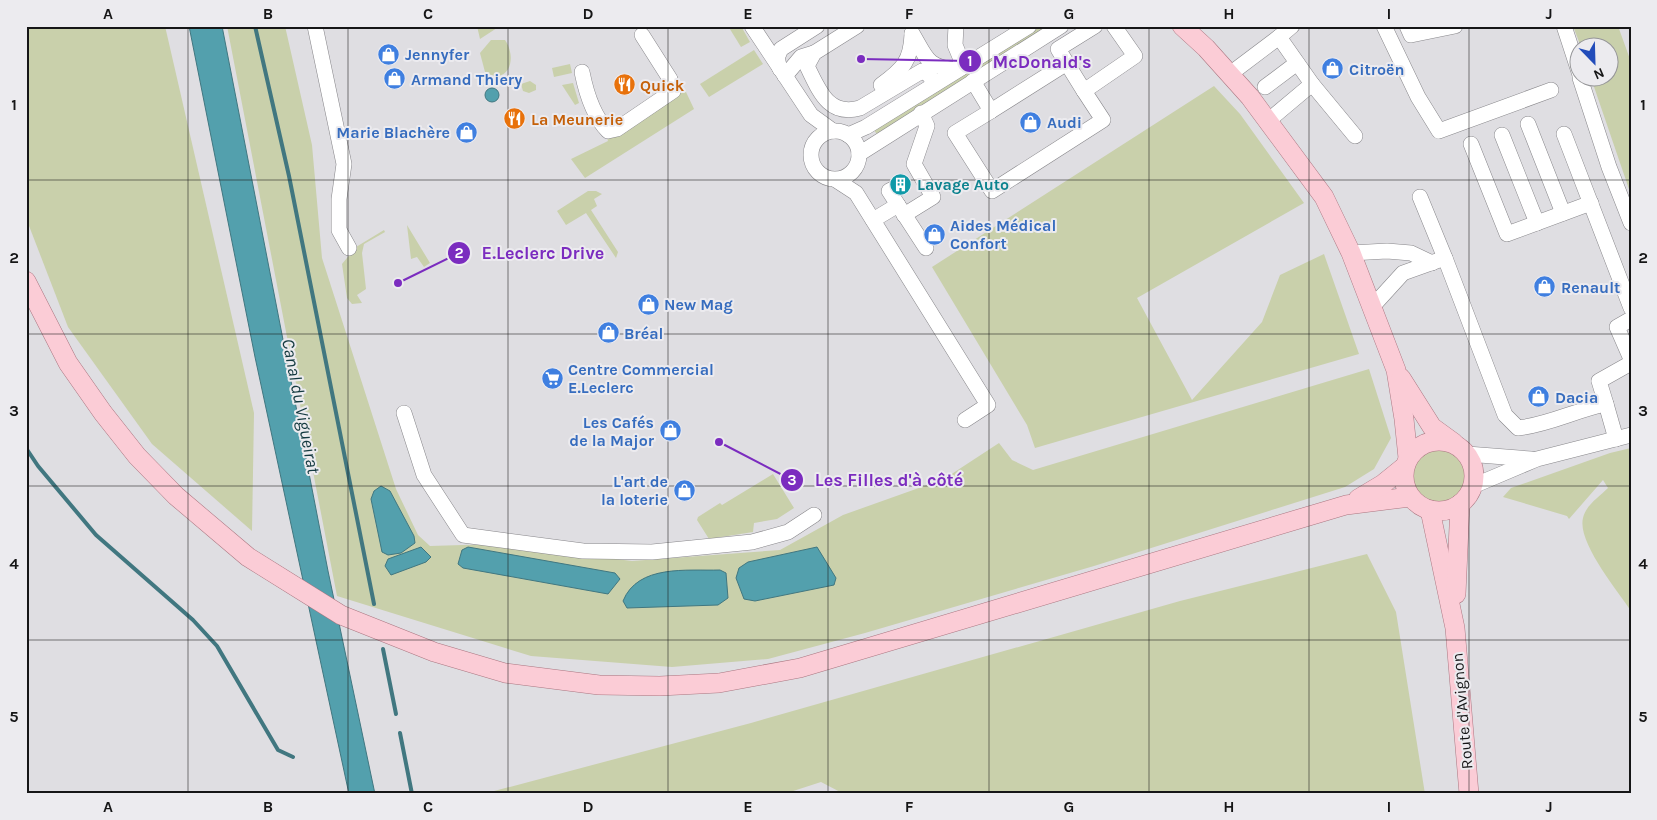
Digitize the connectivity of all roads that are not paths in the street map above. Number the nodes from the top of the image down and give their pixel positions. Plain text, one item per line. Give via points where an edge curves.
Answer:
1 (314, 26) edge
2 (752, 26) edge
3 (817, 26) edge
4 (857, 26) edge
5 (956, 26) edge
6 (1029, 26) edge
7 (1061, 26) edge
8 (1094, 26) edge
9 (1114, 26) edge
10 (1182, 26) edge
11 (1190, 26) edge
12 (1292, 26) edge
13 (1384, 26) edge
14 (1406, 26) edge
15 (1455, 26) edge
16 (1564, 26) edge
17 (910, 30) edge
18 (642, 34) dead end
19 (1279, 37) junction
20 (1570, 45) edge
21 (1206, 48) junction
22 (814, 53) junction
23 (1297, 63) junction
24 (1067, 64) junction
25 (959, 69) junction
26 (582, 72) dead end
27 (811, 74) junction
28 (1230, 74) junction
29 (785, 77) junction
30 (973, 81) junction
31 (934, 84) junction
32 (1312, 84) junction
33 (1265, 87) dead end
34 (1584, 88) edge
35 (1551, 90) dead end
36 (1084, 91) junction
37 (860, 108) junction
38 (991, 111) junction
39 (921, 113) junction
40 (811, 115) junction
41 (1268, 121) junction
42 (1528, 124) dead end
43 (833, 131) junction
44 (1502, 134) dead end
45 (1564, 134) dead end
46 (848, 135) junction
47 (1355, 136) dead end
48 (1471, 144) dead end
49 (813, 145) junction
50 (857, 161) junction
51 (836, 180) junction
52 (907, 180) junction
53 (856, 194) junction
54 (1420, 197) dead end
55 (1590, 203) junction
56 (901, 210) junction
57 (1563, 213) junction
58 (872, 220) junction
59 (1537, 223) junction
60 (1631, 223) edge
61 (350, 248) dead end
62 (926, 248) dead end
63 (1351, 253) junction
64 (1439, 261) junction
65 (26, 281) edge
66 (1372, 307) junction
67 (1631, 308) edge
68 (1631, 319) edge
69 (1631, 361) edge
70 (1396, 370) junction
71 (1606, 404) junction
72 (404, 413) dead end
73 (965, 420) dead end
74 (1624, 437) edge
75 (1461, 449) junction
76 (1538, 459) junction
77 (1406, 463) junction
78 (1473, 486) junction
79 (1410, 497) junction
80 (1460, 504) junction
81 (1346, 505) junction
82 (1430, 510) junction
83 (814, 515) dead end
84 (1455, 628) junction
85 (1468, 794) edge

1 - 61 street via 344,164 339,230
2 - 29 street
3 - 29 street via 782,49 777,58
4 - 22 street
5 - 25 street
6 - 25 street
7 - 30 street
8 - 24 street via 1058,49
9 - 36 street via 1135,56
10 - 21 main road
11 - 21 main road
12 - 19 street
13 - 35 street via 1418,97 1439,130
14 - 15 street via 1411,36
16 - 20 street
17 - 25 street via 931,64
17 - 37 street via 911,52 906,60 894,77 876,90
18 - 26 street via 670,79 673,91 617,129 608,131 600,120 585,91
19 - 23 street
19 - 28 street
21 - 28 main road
22 - 27 street via 807,66
22 - 29 street via 801,57
23 - 32 street
23 - 33 street
24 - 36 street
24 - 38 street
25 - 31 street
27 - 29 street
27 - 37 street via 826,100 838,110
28 - 41 main road
29 - 40 street
30 - 38 street
30 - 39 street
31 - 37 street via 922,70
31 - 46 street
32 - 41 street
32 - 47 street
34 - 60 street
36 - 38 street via 1103,120 992,191 955,133
39 - 50 street
39 - 52 street via 927,126
40 - 43 street
40 - 49 street
41 - 63 main road via 1324,197
42 - 57 street
43 - 46 street
43 - 49 street via 825,133
44 - 59 street
45 - 55 street
46 - 50 street via 858,146
48 - 59 street via 1507,234
49 - 51 street via 811,161 815,169 828,179
50 - 51 street via 850,174
50 - 53 street
51 - 53 street
52 - 56 street via 889,191
52 - 56 street via 932,196
53 - 58 street
54 - 64 street
55 - 57 street
55 - 67 street
56 - 58 street
56 - 62 street
57 - 59 street
58 - 73 street via 988,405
63 - 64 street via 1411,253
63 - 66 main road
64 - 66 street via 1403,273
64 - 71 street via 1505,415 1518,428 1532,427
65 - 81 main road via 68,363 120,434 176,496 248,557 341,615 434,652 505,673 599,685 660,686 719,683 800,668
66 - 70 main road
68 - 69 street via 1617,327
69 - 71 street via 1599,381
70 - 75 main road via 1432,427
70 - 77 main road via 1404,419
71 - 74 street
72 - 83 street via 424,475 463,535 583,551 652,552 752,542 788,532
74 - 76 street
75 - 76 street
75 - 77 main road via 1434,441 1415,450
75 - 78 main road via 1473,464
76 - 78 street
77 - 79 main road via 1405,486
77 - 81 main road via 1383,484
78 - 80 main road
79 - 81 main road
79 - 82 main road via 1419,506
80 - 82 main road via 1451,509
80 - 84 main road
82 - 84 main road
84 - 85 main road, Route d'Avignon

